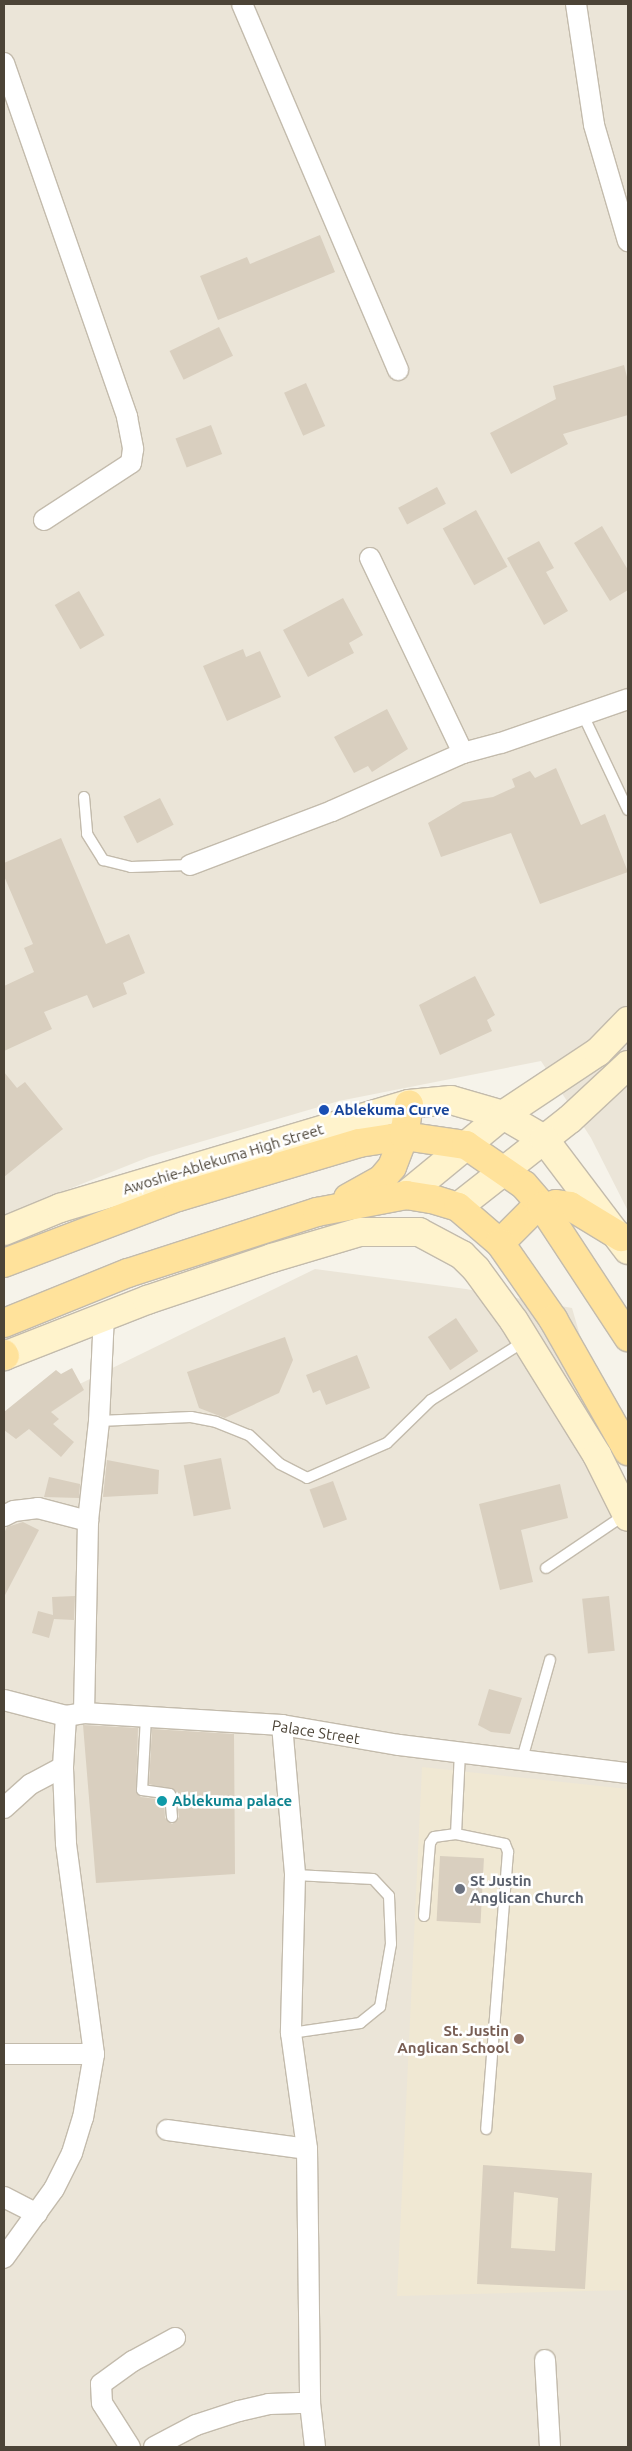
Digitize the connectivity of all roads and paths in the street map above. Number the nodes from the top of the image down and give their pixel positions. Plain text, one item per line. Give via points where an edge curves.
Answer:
1 (242, 4) edge
2 (576, 4) edge
3 (4, 63) edge
4 (628, 241) edge
5 (398, 370) dead end
6 (44, 520) dead end
7 (370, 558) dead end
8 (628, 699) edge
9 (582, 715) junction
10 (463, 753) junction
11 (84, 797) dead end
12 (628, 810) edge
13 (190, 865) joint
14 (628, 1021) edge
15 (628, 1065) edge
16 (410, 1104) junction
17 (503, 1115) junction
18 (404, 1136) junction
19 (544, 1139) junction
20 (466, 1145) junction
21 (506, 1171) junction
22 (406, 1195) junction
23 (542, 1206) junction
24 (458, 1207) junction
25 (317, 1212) junction
26 (4, 1231) edge
27 (500, 1243) junction
28 (624, 1244) edge
29 (4, 1263) edge
30 (104, 1316) junction
31 (4, 1323) edge
32 (628, 1337) edge
33 (526, 1341) junction
34 (4, 1355) edge
35 (99, 1421) junction
36 (628, 1451) edge
37 (4, 1516) edge
38 (627, 1516) edge
39 (88, 1521) junction
40 (546, 1568) dead end
41 (550, 1660) dead end
42 (4, 1700) edge
43 (75, 1715) junction
44 (146, 1717) junction
45 (282, 1725) junction
46 (460, 1751) junction
47 (522, 1758) junction
48 (63, 1767) junction
49 (628, 1774) edge
50 (4, 1808) edge
51 (172, 1817) dead end
52 (456, 1834) junction
53 (295, 1875) junction
54 (424, 1916) dead end
55 (291, 2033) junction
56 (4, 2054) edge
57 (94, 2054) junction
58 (486, 2129) dead end
59 (167, 2130) dead end
60 (306, 2149) junction
61 (4, 2197) edge
62 (37, 2214) junction
63 (4, 2258) edge
64 (175, 2338) dead end
65 (545, 2360) dead end
66 (310, 2403) junction
67 (130, 2447) edge
68 (154, 2447) edge
69 (315, 2447) edge
70 (550, 2447) edge

1 - 5 street
2 - 4 street via 594,125
3 - 6 street via 127,417 134,450 131,463
7 - 10 street
8 - 9 street
9 - 10 street
9 - 12 lane
10 - 13 street via 332,811
11 - 13 lane via 87,834 103,860 131,867
14 - 17 street via 598,1052
15 - 19 street via 610,1085
16 - 17 street, Awoshie-Ablekuma High Street via 451,1100
16 - 18 main road
16 - 26 street, Awoshie-Ablekuma High Street via 60,1208
17 - 19 street, Awoshie-Ablekuma High Street
17 - 20 street
18 - 20 main road, Awoshie-Ablekuma High Street
18 - 25 main road via 392,1167 381,1180
18 - 29 main road, Awoshie-Ablekuma High Street via 359,1143 178,1197
19 - 21 street
19 - 28 street
20 - 21 main road
20 - 22 street
21 - 23 main road via 524,1185
21 - 24 street
22 - 24 main road
22 - 25 main road
23 - 27 main road via 531,1212
23 - 28 main road via 570,1206
23 - 32 main road
24 - 27 main road
25 - 31 main road via 128,1273
27 - 36 main road via 553,1319
30 - 33 street via 272,1258 360,1232 419,1232 447,1245 469,1262
30 - 34 street
30 - 35 street
33 - 35 lane via 431,1400 388,1443 307,1478 280,1464 249,1435 216,1422 191,1417
33 - 38 street via 597,1454
35 - 39 street
37 - 39 street via 14,1511 38,1508
38 - 40 lane
39 - 43 street
41 - 47 lane
42 - 43 street, Palace Street
43 - 44 street, Palace Street
43 - 48 street
44 - 45 street, Palace Street
44 - 51 lane via 142,1790 170,1794
45 - 46 street, Palace Street via 399,1745
45 - 53 street
46 - 47 street, Palace Street
46 - 52 lane
47 - 49 street, Palace Street
48 - 50 street via 31,1784
48 - 57 street via 66,1843
52 - 54 lane via 440,1834 430,1843
52 - 58 lane via 499,1840 508,1852
53 - 55 street
53 - 55 lane via 373,1879 389,1896 391,1944 380,2007 360,2023
55 - 60 street
56 - 57 street
57 - 62 street via 83,2118 72,2153
59 - 60 street
60 - 66 street
61 - 62 street
62 - 63 street
64 - 67 street via 133,2361 101,2384 102,2403
65 - 70 street
66 - 68 street via 269,2404 239,2411 196,2425
66 - 69 street

